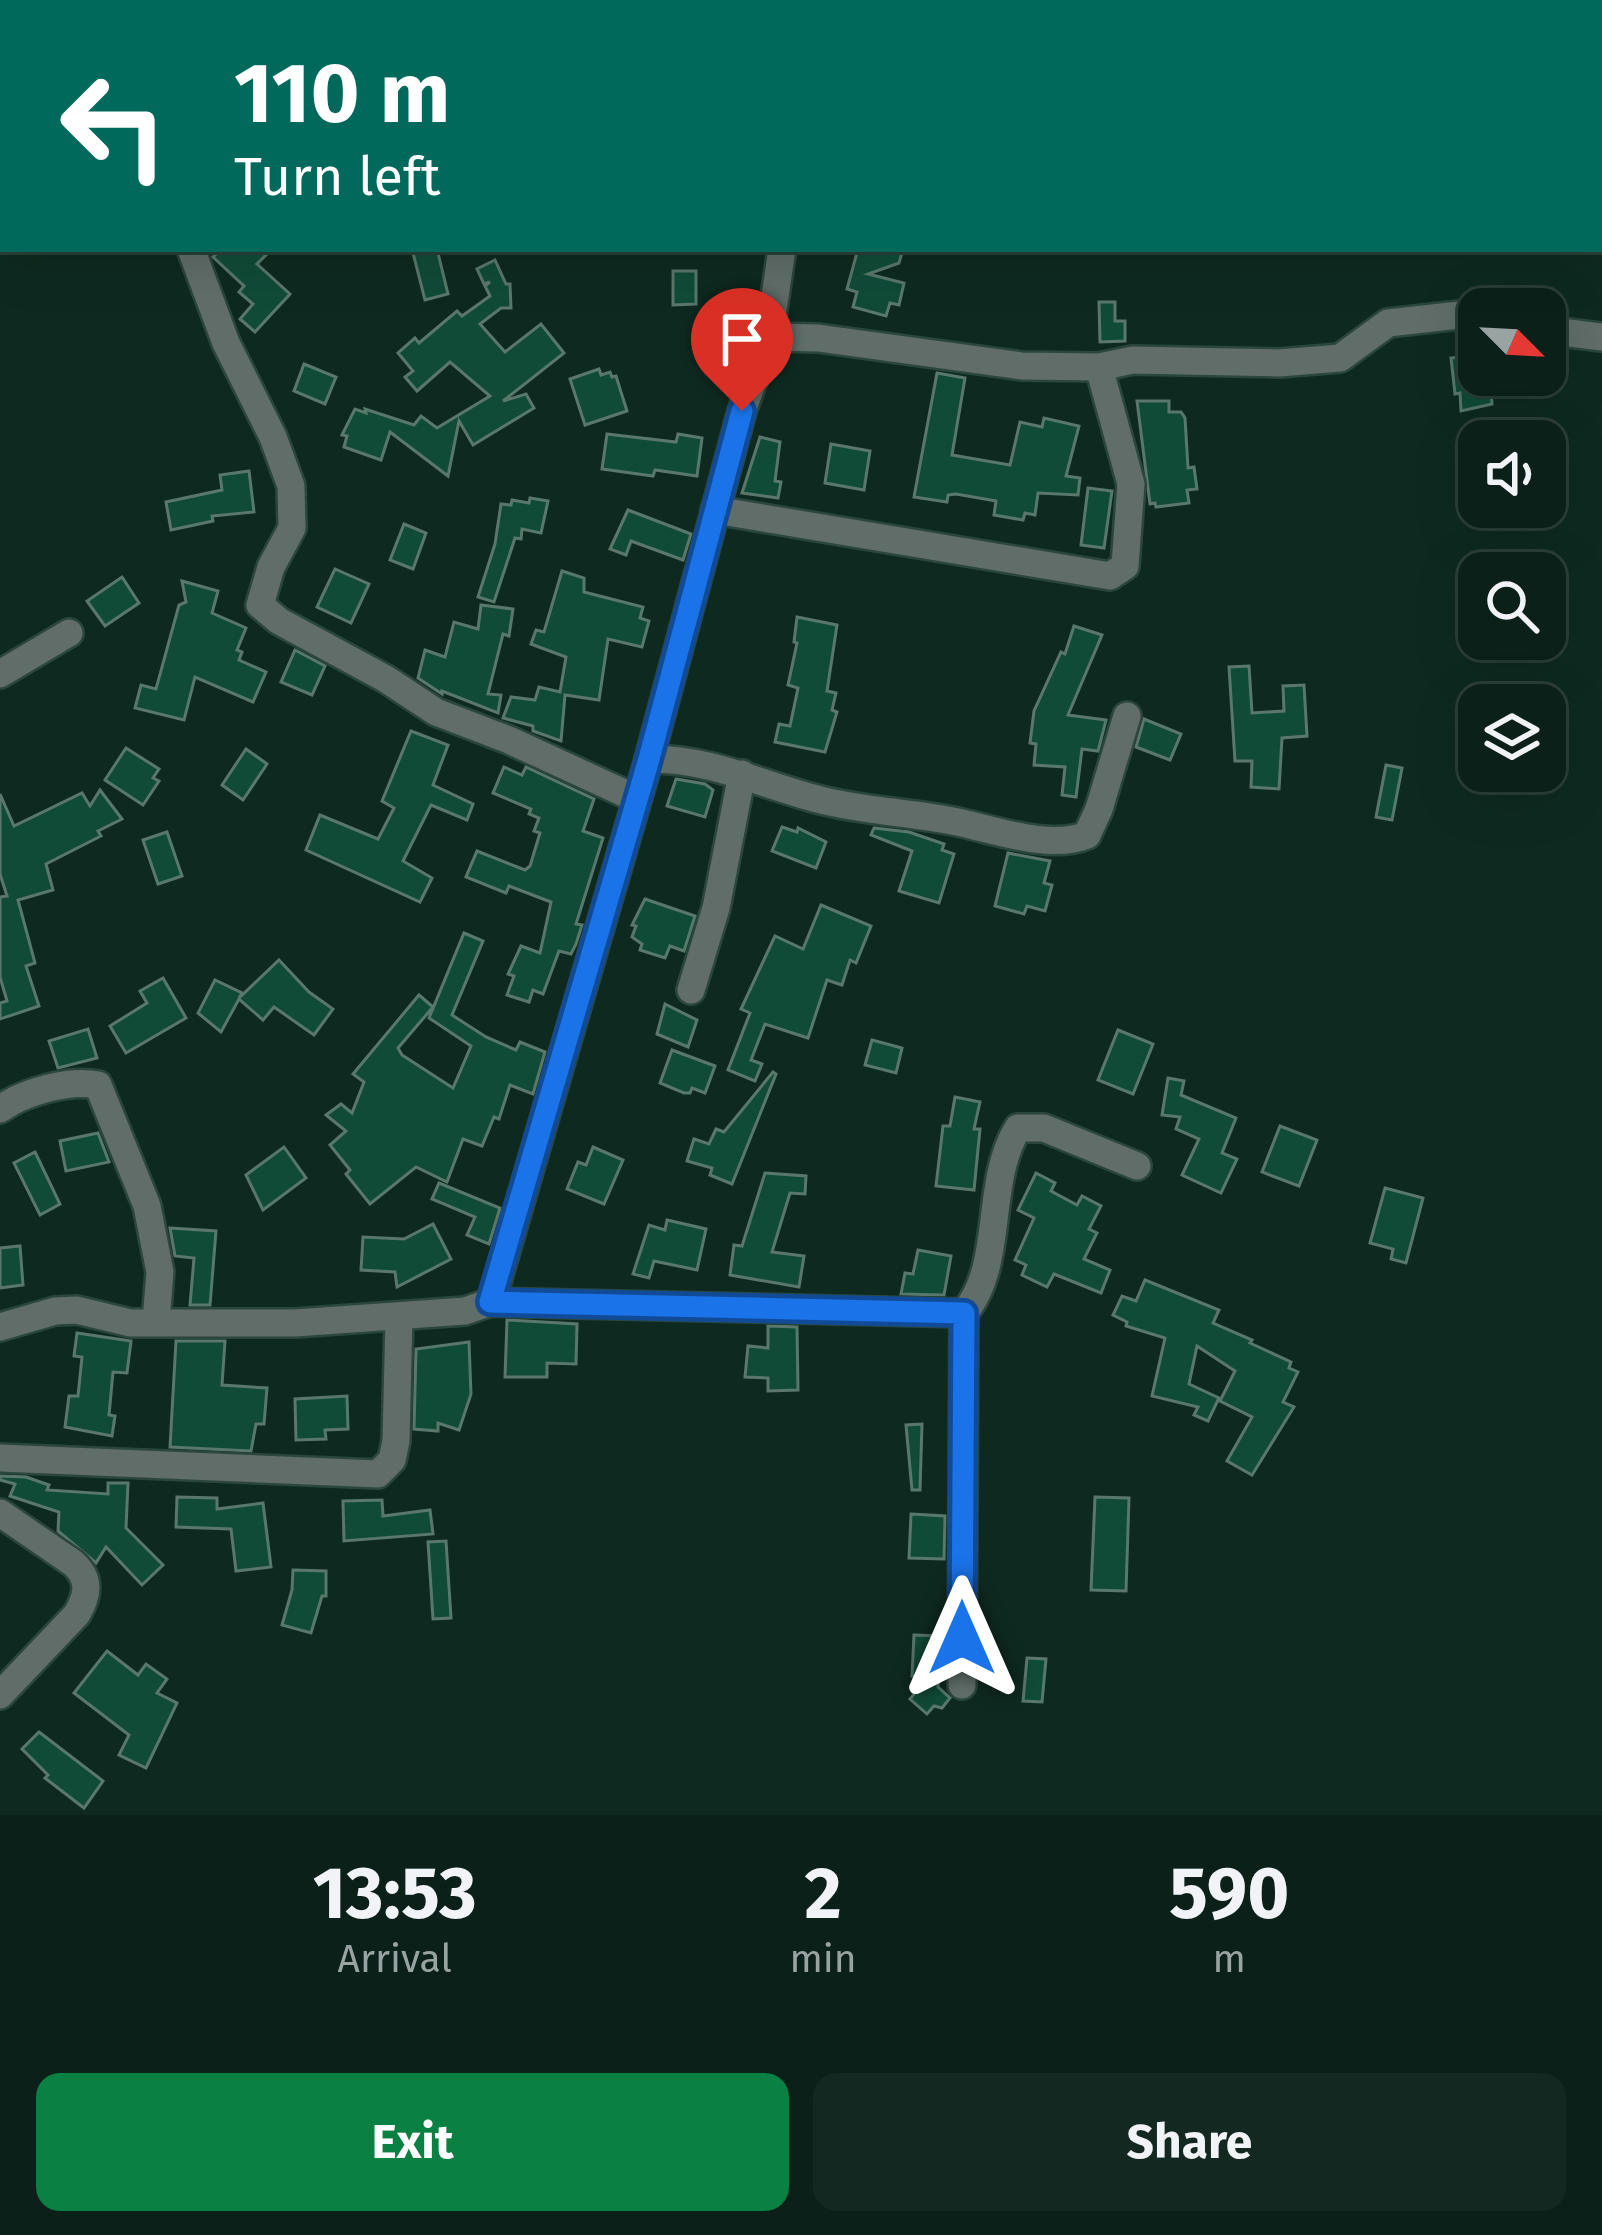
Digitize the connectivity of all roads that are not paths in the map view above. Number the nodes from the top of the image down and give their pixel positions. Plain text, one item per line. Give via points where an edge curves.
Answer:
1 (192, 252) edge
2 (782, 252) edge
3 (1458, 318) edge
4 (1566, 333) edge
5 (769, 337) junction
6 (1602, 337) edge
7 (1099, 368) junction
8 (716, 510) junction
9 (69, 633) dead end
10 (0, 674) edge
11 (1127, 716) dead end
12 (649, 759) junction
13 (742, 774) junction
14 (637, 799) junction
15 (691, 989) dead end
16 (0, 1108) edge
17 (1137, 1166) dead end
18 (490, 1302) junction
19 (964, 1313) junction
20 (399, 1317) junction
21 (156, 1321) junction
22 (0, 1327) edge
23 (0, 1457) edge
24 (0, 1513) edge
25 (962, 1684) dead end
26 (0, 1695) edge

1 - 14 street via 291,486 292,528 260,605 436,712
2 - 5 street
3 - 7 street via 1388,323 1340,358 1132,360
4 - 6 street
5 - 7 street
5 - 8 street
7 - 8 street via 1131,484 1125,566 1110,576
8 - 12 street
9 - 10 street
11 - 13 street via 1099,809 1087,835 1071,842 846,806
12 - 13 street
12 - 14 street
13 - 15 street
14 - 18 street
16 - 21 street via 83,1082 98,1085 147,1206 160,1272
17 - 19 street via 1044,1128 1018,1128 1005,1148 982,1284
18 - 19 street
18 - 20 street
19 - 25 street
20 - 21 street
20 - 23 street via 396,1441 378,1474
21 - 22 street via 77,1310
24 - 26 street via 73,1563 87,1585 77,1615

